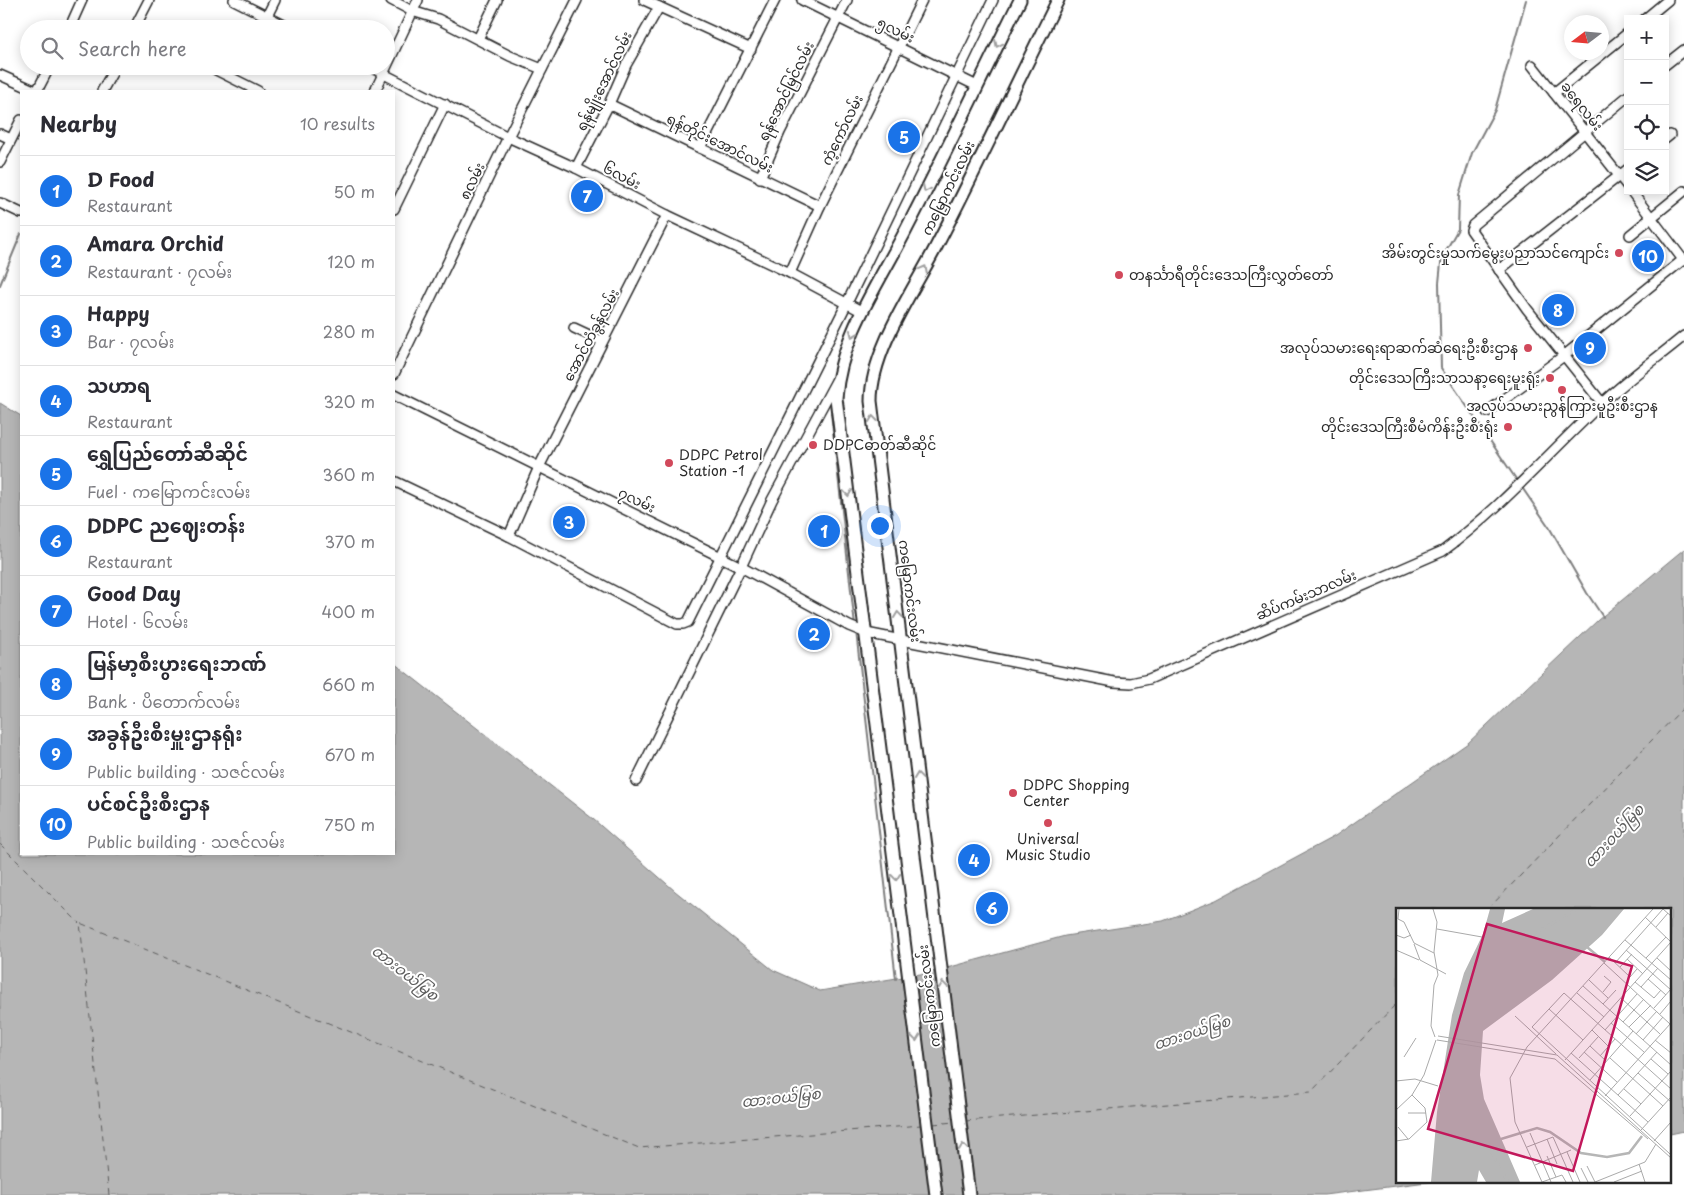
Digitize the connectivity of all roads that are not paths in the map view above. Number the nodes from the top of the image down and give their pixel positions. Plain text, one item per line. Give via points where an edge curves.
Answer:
1 (82, 0) edge
2 (149, 0) edge
3 (234, 0) edge
4 (275, 0) edge
5 (391, 0) edge
6 (418, 0) edge
7 (497, 0) edge
8 (577, 0) edge
9 (644, 0) edge
10 (775, 0) edge
11 (802, 0) edge
12 (847, 0) edge
13 (922, 0) edge
14 (994, 0) edge
15 (1020, 0) edge
16 (1058, 0) edge
17 (1668, 0) edge
18 (659, 7) junction
19 (412, 11) junction
20 (1650, 15) edge
21 (267, 16) junction
22 (838, 18) junction
23 (73, 20) edge
24 (139, 20) edge
25 (275, 20) edge
26 (1624, 36) edge
27 (478, 39) junction
28 (899, 47) junction
29 (395, 48) edge
30 (751, 49) junction
31 (1684, 50) edge
32 (1669, 62) edge
33 (1532, 65) dead end
34 (542, 69) junction
35 (0, 75) edge
36 (45, 75) edge
37 (111, 75) edge
38 (226, 75) edge
39 (383, 75) edge
40 (385, 75) edge
41 (957, 76) junction
42 (977, 86) junction
43 (34, 90) edge
44 (37, 90) edge
45 (103, 90) edge
46 (256, 90) edge
47 (375, 90) edge
48 (1554, 93) junction
49 (1624, 99) edge
50 (444, 104) junction
51 (609, 104) junction
52 (20, 122) edge
53 (1585, 132) junction
54 (0, 134) edge
55 (508, 137) junction
56 (11, 139) junction
57 (700, 148) junction
58 (0, 162) edge
59 (576, 168) junction
60 (1624, 172) edge
61 (1619, 176) junction
62 (760, 178) junction
63 (1624, 182) edge
64 (1684, 191) edge
65 (1634, 195) edge
66 (0, 203) edge
67 (820, 206) junction
68 (395, 208) edge
69 (20, 213) edge
70 (667, 215) junction
71 (1652, 218) junction
72 (1630, 235) dead end
73 (1684, 260) edge
74 (1499, 270) junction
75 (790, 273) junction
76 (847, 303) junction
77 (863, 312) junction
78 (574, 328) dead end
79 (1684, 336) edge
80 (602, 341) junction
81 (1565, 355) junction
82 (395, 372) edge
83 (837, 379) junction
84 (395, 396) edge
85 (1602, 403) junction
86 (1487, 412) dead end
87 (539, 467) junction
88 (395, 480) edge
89 (509, 536) junction
90 (720, 556) junction
91 (742, 567) junction
92 (866, 633) junction
93 (901, 639) junction
94 (636, 781) dead end
95 (936, 1195) edge
96 (969, 1195) edge

1 - 23 street
2 - 24 street
3 - 21 street
4 - 21 street
5 - 19 street
6 - 19 street
7 - 27 street
8 - 34 street, ၈လမ်း
9 - 18 street
10 - 30 street
11 - 22 street, ၅လမ်း
12 - 22 street, ရန်အောင်မြင်လမ်း
13 - 28 street, ကံ့ကော်လမ်း
14 - 41 street
15 -> 42 main road, ကမြောကင်းလမ်း
93 -> 16 main road, ကမြောကင်းလမ်း via 871,386 893,327 938,244
17 - 20 street
18 - 30 street
18 - 51 street, ရန်မျိုးအောင်လမ်း via 626,65
19 - 27 street via 438,19
19 - 29 street
21 - 25 street
22 - 28 street, ၅လမ်း
22 - 62 street, ရန်အောင်မြင်လမ်း
26 - 48 street
27 - 34 street
28 - 41 street, ၅လမ်း
28 - 67 street, ကံ့ကော်လမ်း
30 - 57 street
31 - 32 street
33 - 48 street, ခရေလမ်း
34 - 55 street, ၈လမ်း
35 - 43 street
36 - 44 street
37 - 45 street
38 - 46 street
39 - 47 street
40 - 50 street, ၆လမ်း
41 - 42 street, ၅လမ်း
41 - 76 street
42 -> 77 main road, ကမြောကင်းလမ်း
48 - 53 street, ခရေလမ်း
49 - 53 street
50 - 55 street, ၆လမ်း
50 - 68 street
51 - 57 street, ရန်တိုင်းအောင်လမ်း
51 - 59 street, ရန်မျိုးအောင်လမ်း
52 - 56 street
53 - 61 street, ခရေလမ်း
53 - 74 street via 1473,225 1474,235
54 - 56 street
55 - 59 street, ၆လမ်း
55 - 82 street, ၈လမ်း
56 - 58 street
57 - 62 street, ရန်တိုင်းအောင်လမ်း
59 - 70 street, ၆လမ်း
60 - 61 street
61 - 63 street, ခရေလမ်း
61 - 74 street
62 - 67 street, ရန်တိုင်းအောင်လမ်း
64 - 71 street
65 - 71 street
66 - 69 street
67 - 75 street, ကံ့ကော်လမ်း
70 - 75 street, ၆လမ်း
70 - 80 street, အောင်တံခွန်လမ်း
71 - 72 street
71 - 73 street
73 - 81 street
74 - 81 street
75 - 76 street, ၆လမ်း
76 - 77 street, ၆လမ်း
76 - 90 street
77 -> 83 main road, ကမြောကင်းလမ်း
78 - 80 street
79 - 85 street, ဆိပ်ကမ်းသာလမ်း
80 - 87 street, အောင်တံခွန်လမ်း
81 - 85 street
81 - 86 street
83 - 91 street via 772,500
83 -> 92 main road, ကမြောကင်းလမ်း via 836,398
84 - 87 street, ၇လမ်း
85 - 93 street, ဆိပ်ကမ်းသာလမ်း via 1516,489 1443,551 1149,680 1114,682
87 - 89 street, အောင်တံခွန်လမ်း
87 - 90 street, ၇လမ်း
88 - 89 street
89 - 90 street via 677,624 688,622
90 - 91 street, ၇လမ်း
91 - 92 street, ၇လမ်း
91 - 94 street
92 - 93 street, ဆိပ်ကမ်းသာလမ်း
92 -> 95 main road, ကမြောကင်းလမ်း
96 -> 93 main road, ကမြောကင်းလမ်း

